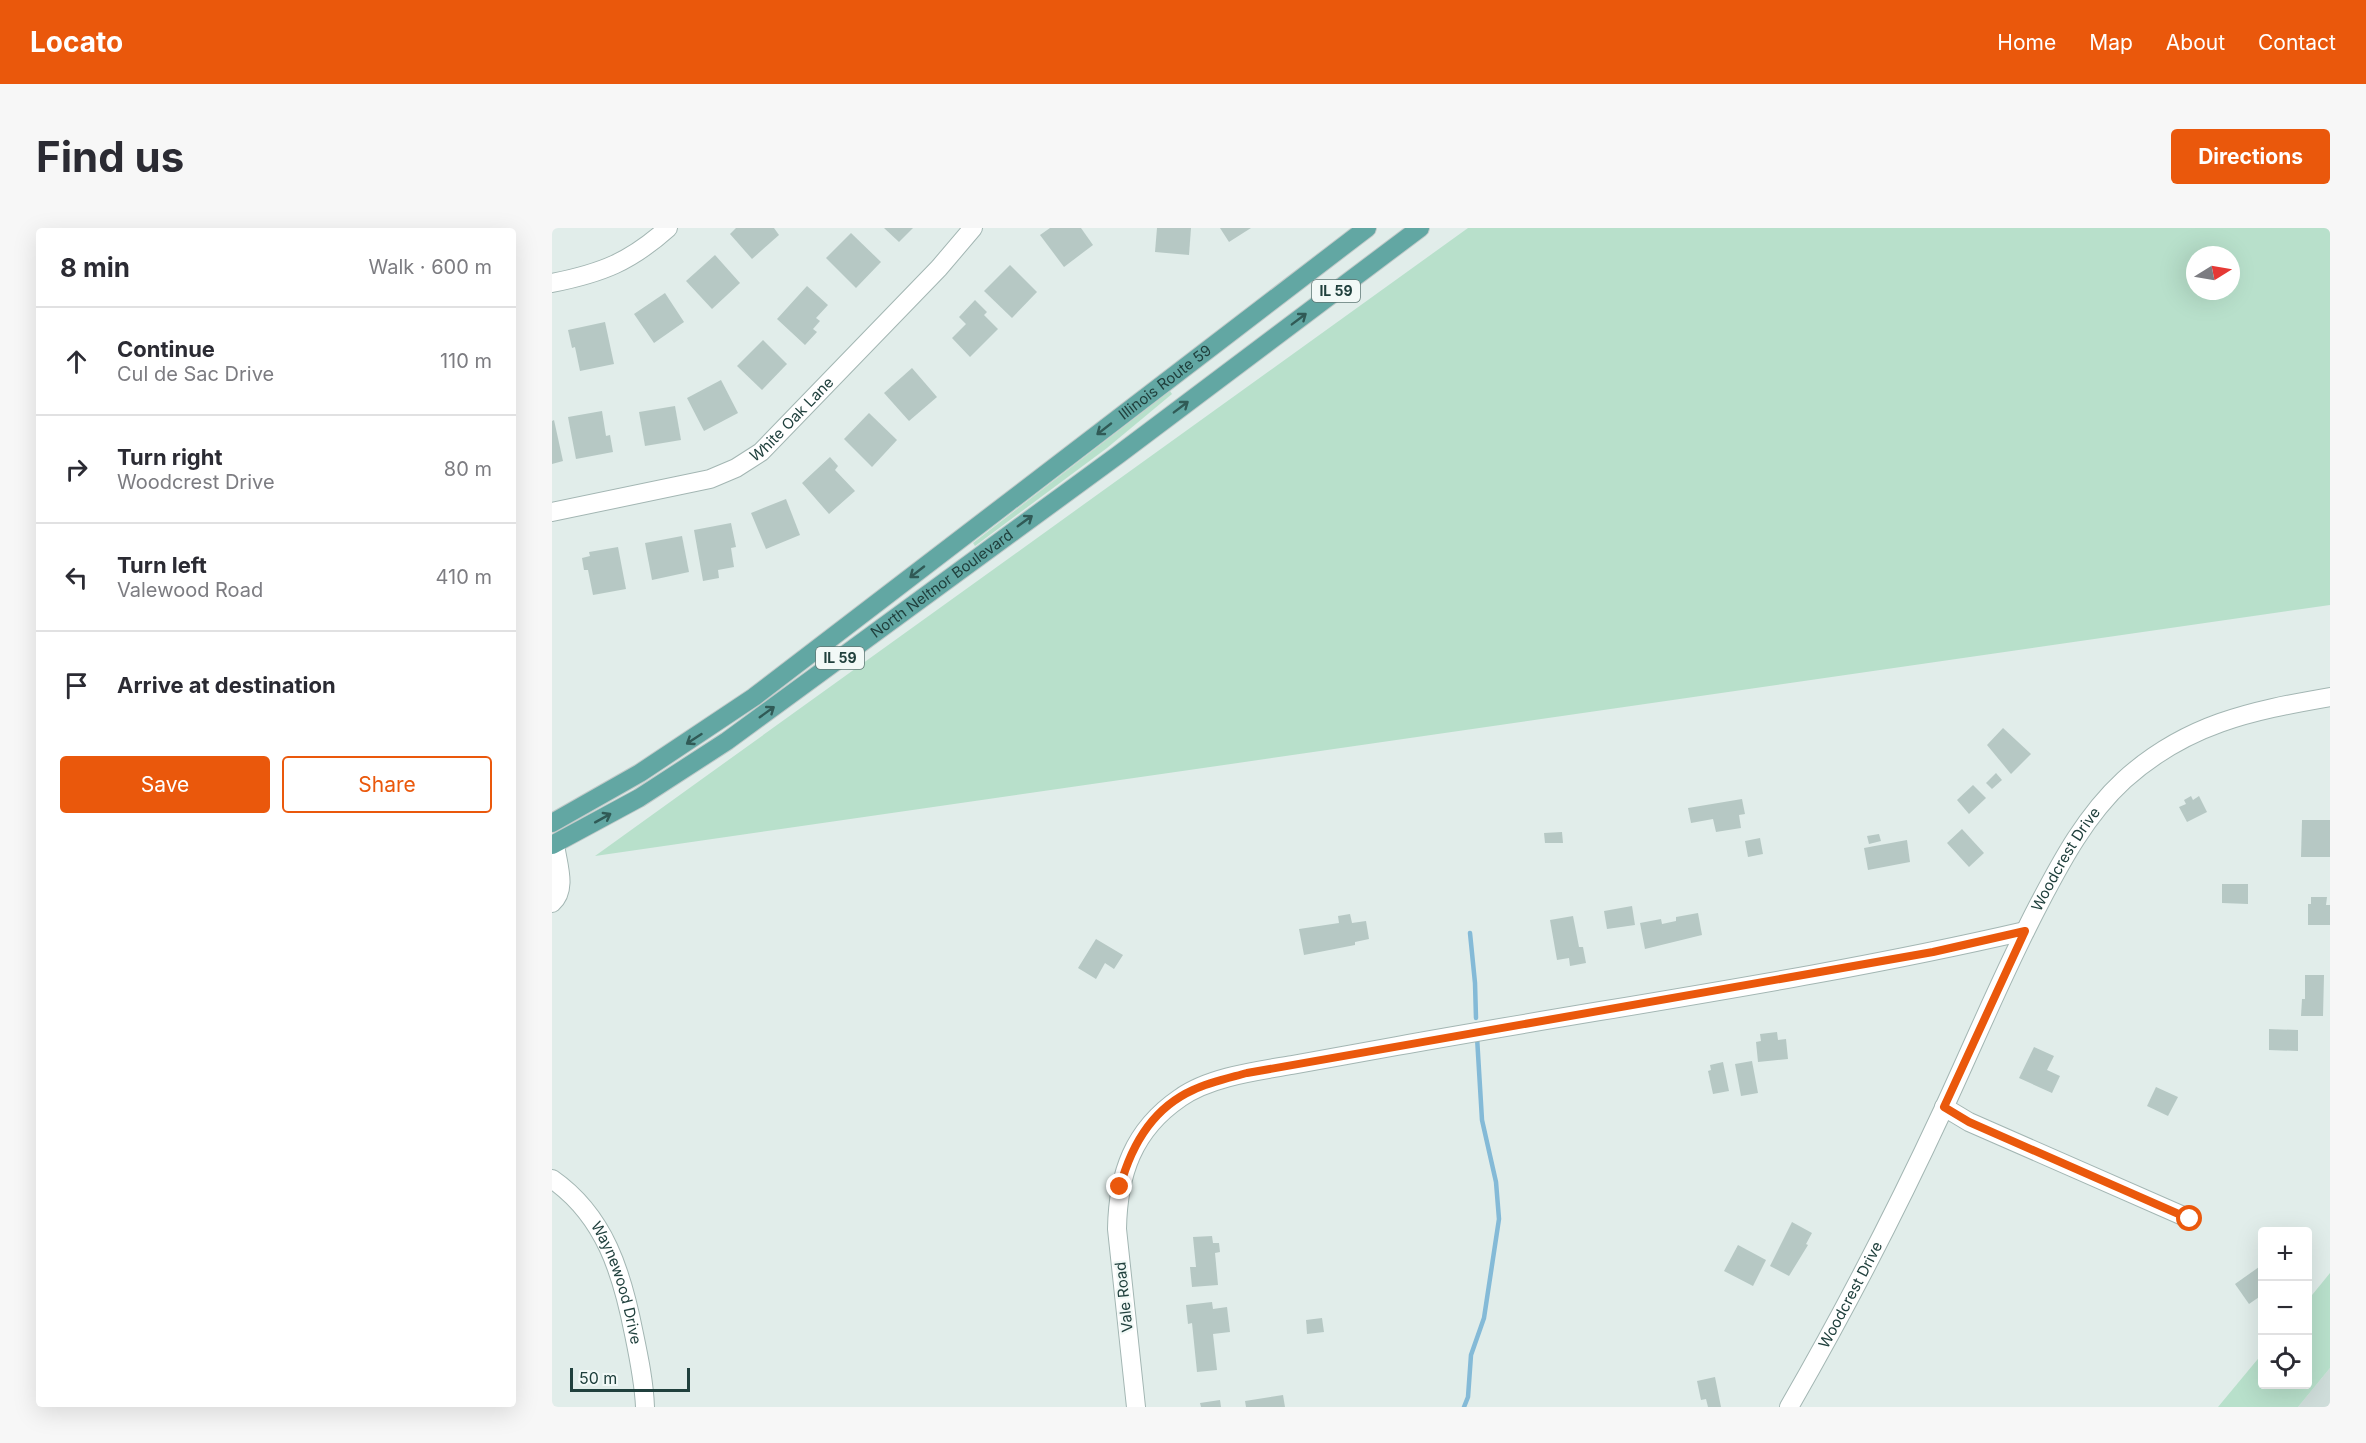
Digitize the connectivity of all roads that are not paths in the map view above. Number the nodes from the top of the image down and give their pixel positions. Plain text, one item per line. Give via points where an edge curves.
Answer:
1 (668, 228) edge
2 (973, 228) edge
3 (1367, 228) edge
4 (1420, 228) edge
5 (552, 283) edge
6 (1118, 454) joint
7 (552, 512) edge
8 (964, 536) joint
9 (2330, 697) edge
10 (552, 824) edge
11 (553, 841) edge
12 (552, 903) edge
13 (2025, 931) junction
14 (1944, 1107) junction
15 (552, 1179) edge
16 (2190, 1219) dead end
17 (645, 1407) edge
18 (1136, 1407) edge
19 (1789, 1407) edge

1 - 5 street via 613,267
2 - 7 street, White Oak Lane via 761,452 710,479
3 -> 8 main road, Illinois Route 59 / IL 59
6 -> 4 main road, Illinois Route 59 / IL 59
11 -> 6 main road, North Neltnor Boulevard / IL 59 via 639,798 727,741
8 -> 10 main road, North Neltnor Boulevard / IL 59 via 735,710
9 - 13 street, Woodcrest Drive via 2220,722 2150,759 2108,795 2079,832
11 - 12 street via 562,886
13 - 14 street, Woodcrest Drive
13 - 18 street, Vale Road via 1933,952 1247,1073 1192,1091 1164,1110 1139,1137 1120,1187 1117,1229
14 - 16 street via 1969,1122
14 - 19 street, Woodcrest Drive via 1860,1279
15 - 17 street, Waynewood Drive via 590,1214 615,1259 644,1383

